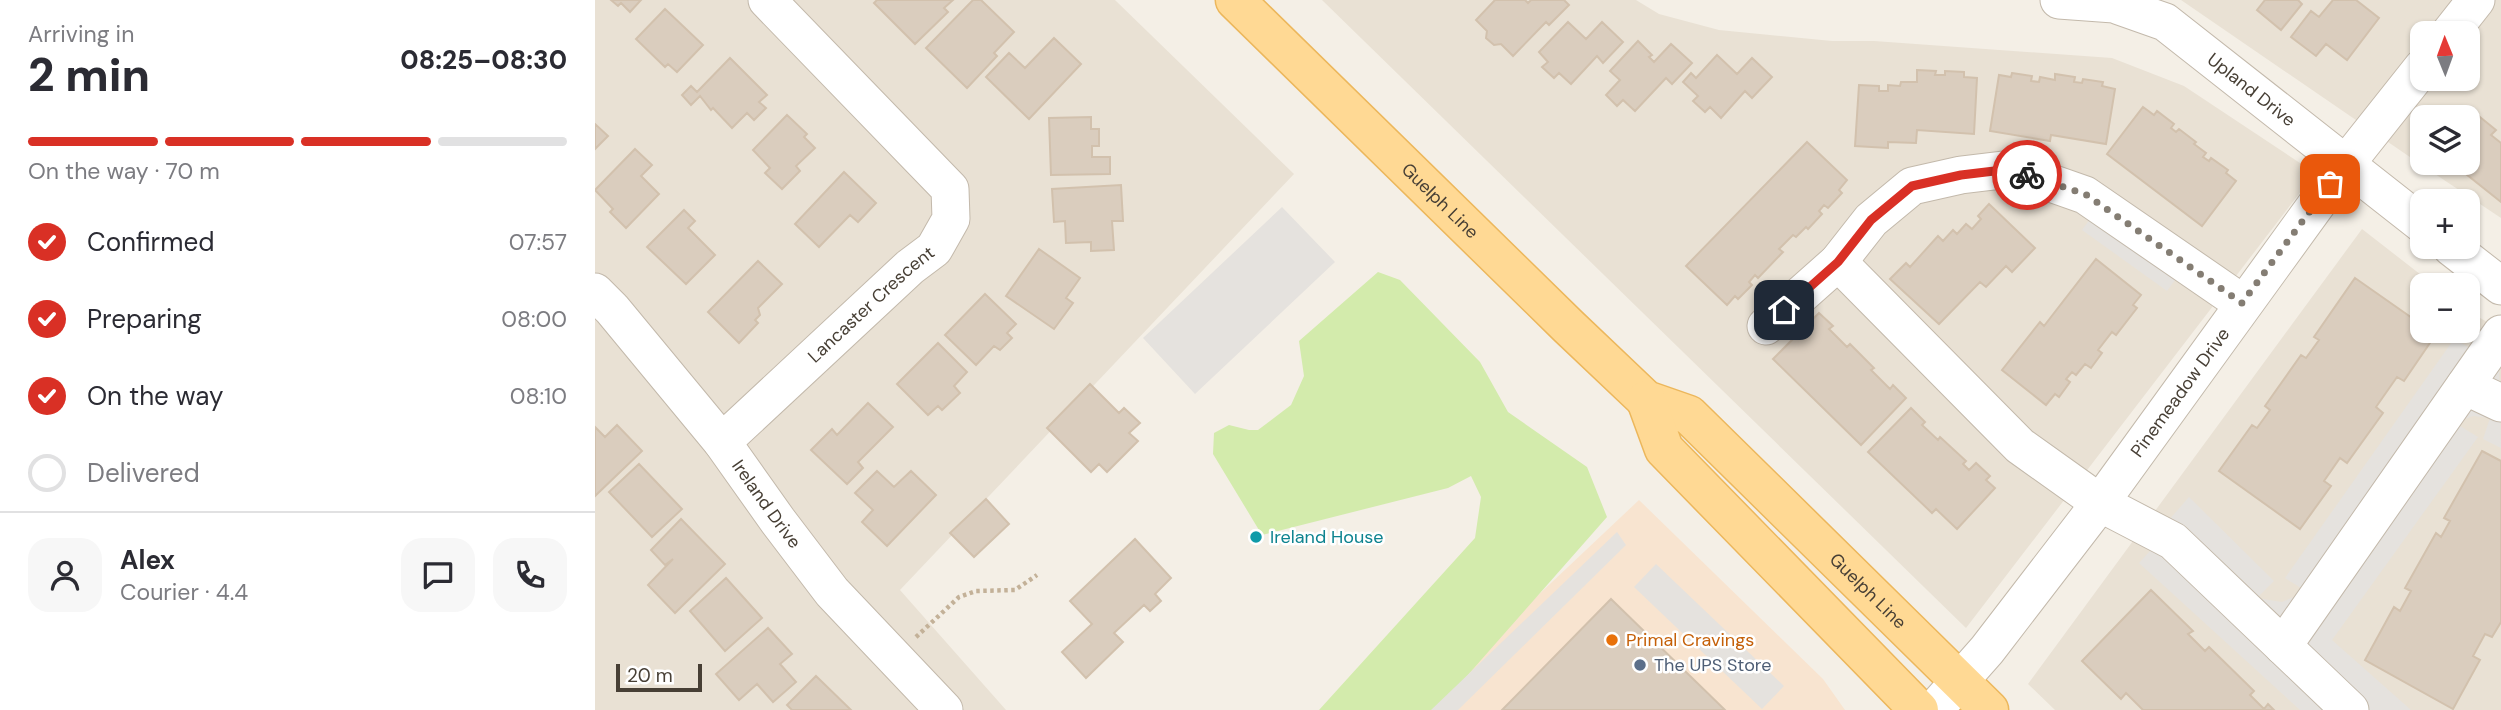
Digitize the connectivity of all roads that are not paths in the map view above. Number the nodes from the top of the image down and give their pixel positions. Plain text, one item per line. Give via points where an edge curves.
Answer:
1 (767, 0) edge
2 (1235, 0) edge
3 (2059, 0) edge
4 (2476, 0) edge
5 (2459, 21) edge
6 (2410, 83) edge
7 (2345, 164) junction
8 (2410, 215) edge
9 (2466, 259) edge
10 (1838, 262) junction
11 (2501, 286) edge
12 (595, 292) edge
13 (2242, 303) junction
14 (1766, 326) dead end
15 (2501, 334) edge
16 (2466, 386) junction
17 (1646, 400) junction
18 (2501, 403) edge
19 (722, 442) junction
20 (2100, 503) junction
21 (2283, 646) junction
22 (1961, 682) junction
23 (944, 710) edge
24 (1919, 710) edge
25 (1934, 710) edge
26 (1989, 710) edge
27 (2350, 710) edge

1 - 19 street, Lancaster Crescent via 950,189 951,219 934,249
2 - 17 main road, Guelph Line
3 - 7 street, Upland Drive via 2113,4 2165,22
4 - 5 street
6 - 7 street, Pinemeadow Drive
7 - 8 street, Upland Drive
7 - 13 street, Pinemeadow Drive
9 - 11 street
10 - 13 street via 1871,220 1912,186 2011,169 2085,194
10 - 14 street
10 - 20 street via 2019,446
12 - 19 street, Ireland Drive
13 - 20 street, Pinemeadow Drive
15 - 16 street
16 - 18 street
16 - 21 street
17 - 22 main road, Guelph Line via 1689,415
17 - 24 main road, Guelph Line via 1664,449
19 - 23 street, Ireland Drive via 832,592
20 - 21 street via 2173,541
20 - 22 street, Pinemeadow Drive
21 - 27 street
22 - 25 street, Pinemeadow Drive
22 - 26 main road, Guelph Line

